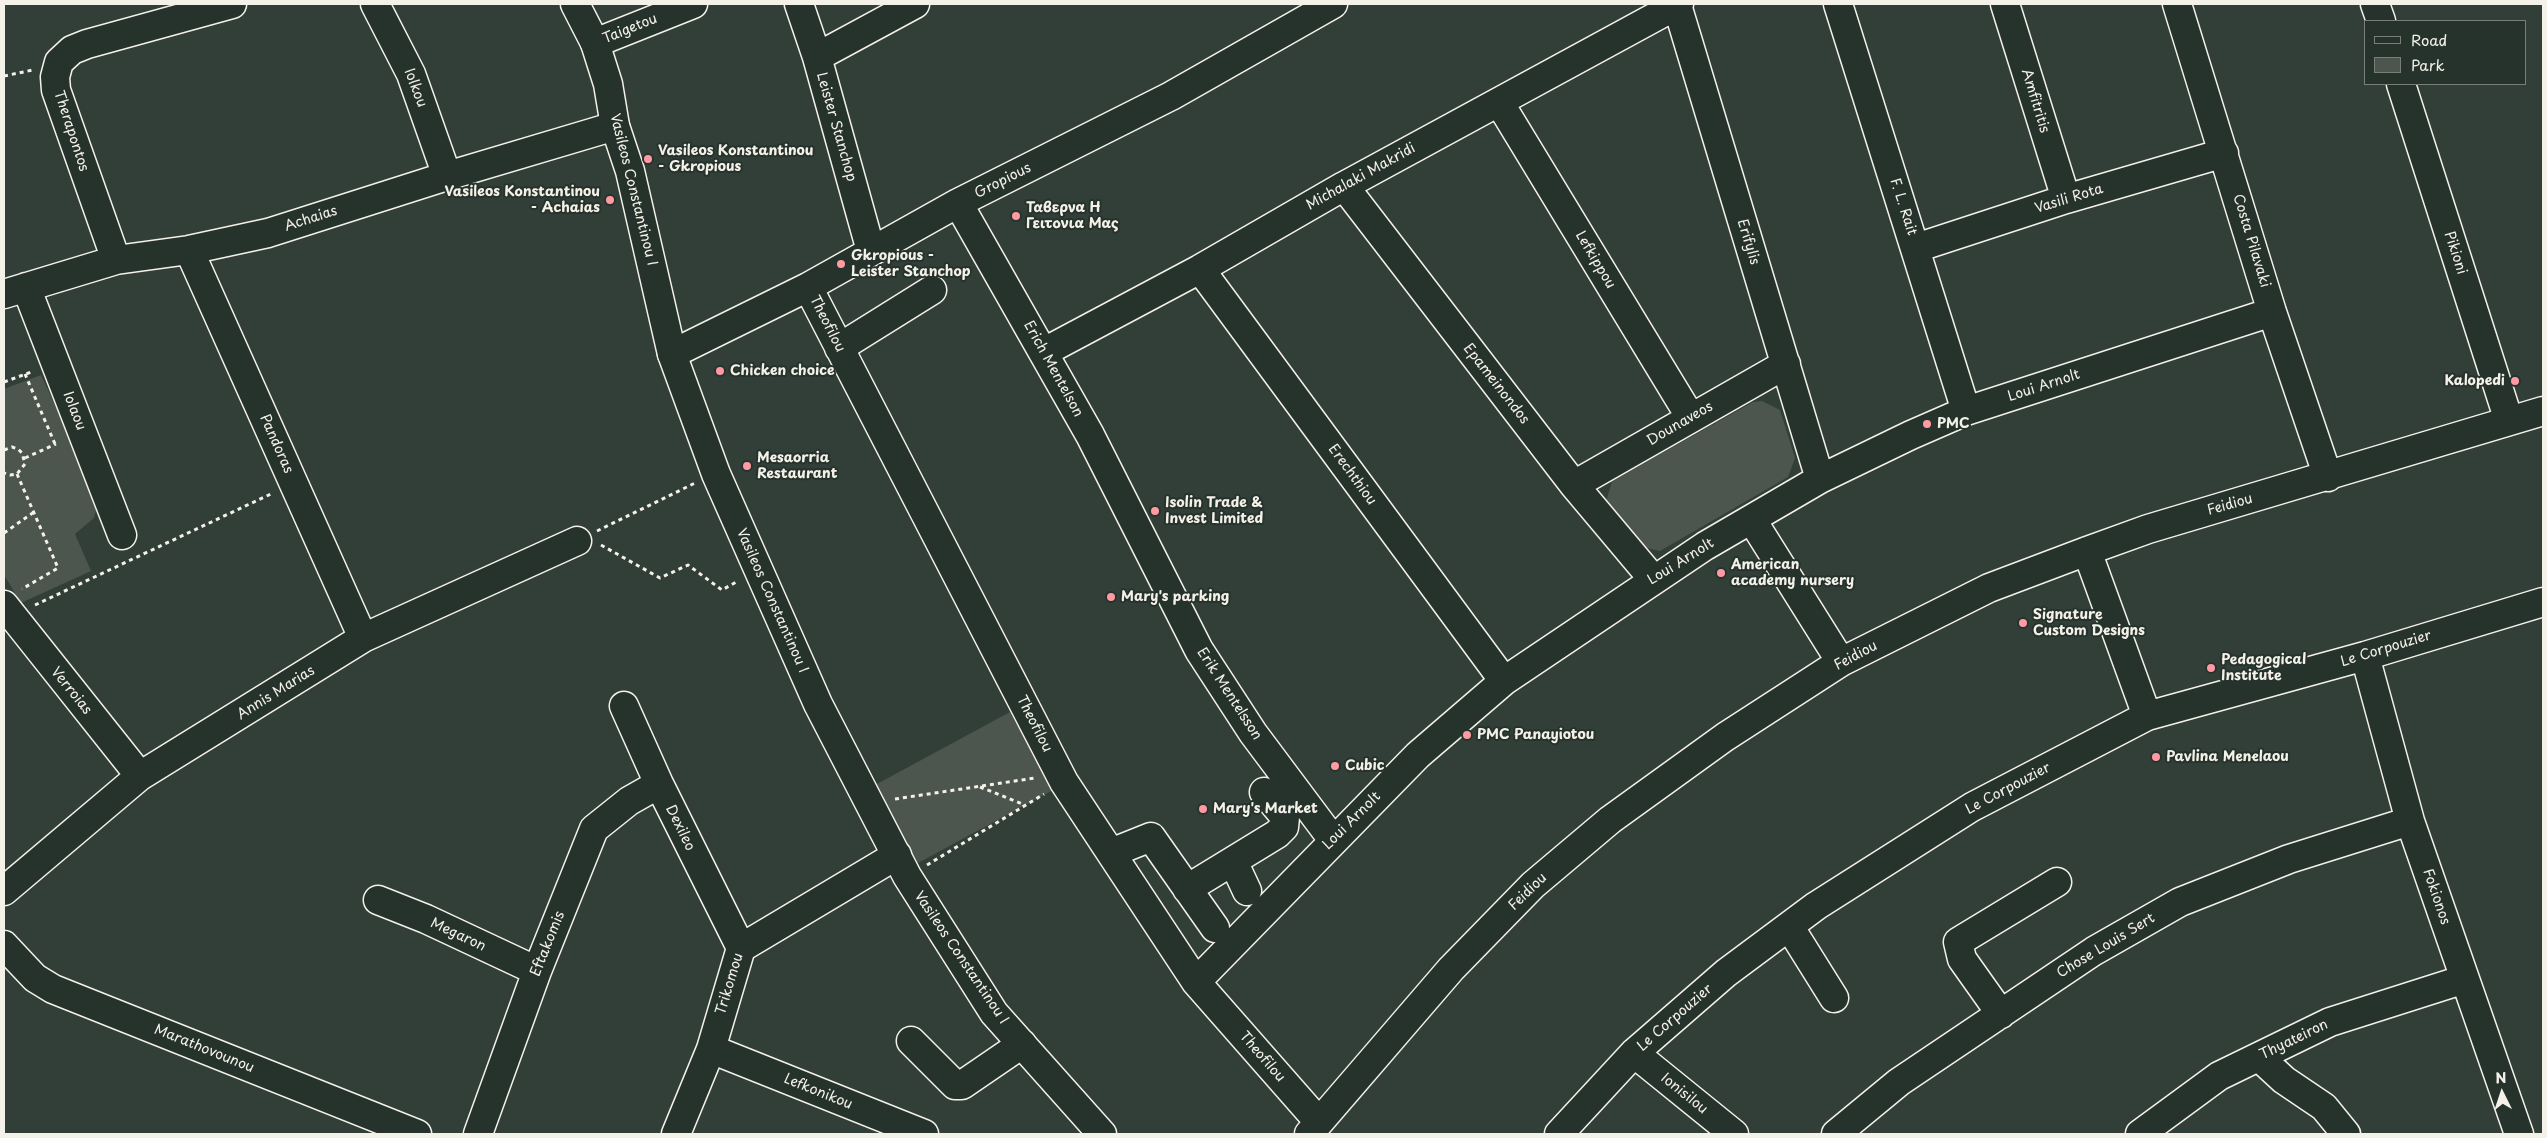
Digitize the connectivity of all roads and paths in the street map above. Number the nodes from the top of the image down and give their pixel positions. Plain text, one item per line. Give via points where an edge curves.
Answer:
1 (232, 4) edge
2 (375, 4) edge
3 (575, 4) edge
4 (693, 4) edge
5 (799, 4) edge
6 (915, 4) edge
7 (1333, 4) edge
8 (1678, 4) edge
9 (1838, 4) edge
10 (2005, 4) edge
11 (2177, 4) edge
12 (2375, 4) edge
13 (2380, 20) edge
14 (595, 43) junction
15 (817, 57) junction
16 (2400, 85) edge
17 (1499, 102) junction
18 (615, 126) junction
19 (2224, 153) junction
20 (447, 176) junction
21 (1344, 186) junction
22 (2066, 199) junction
23 (958, 204) junction
24 (1916, 248) junction
25 (189, 250) junction
26 (871, 251) junction
27 (116, 260) junction
28 (1200, 269) junction
29 (808, 287) junction
30 (932, 290) dead end
31 (15, 291) edge
32 (2272, 312) junction
33 (840, 348) junction
34 (1044, 352) junction
35 (672, 354) junction
36 (55, 362) junction
37 (1786, 364) junction
38 (25, 374) junction
39 (4, 382) edge
40 (2543, 410) edge
41 (1966, 411) junction
42 (1691, 418) junction
43 (2508, 422) junction
44 (82, 432) junction
45 (55, 444) junction
46 (4, 450) edge
47 (25, 458) junction
48 (4, 473) edge
49 (17, 474) junction
50 (716, 474) junction
51 (2328, 476) junction
52 (1820, 479) junction
53 (294, 483) junction
54 (1574, 485) junction
55 (34, 512) junction
56 (1752, 520) junction
57 (4, 533) edge
58 (122, 534) dead end
59 (1142, 538) joint
60 (577, 541) junction
61 (2087, 551) junction
62 (758, 571) junction
63 (1653, 579) junction
64 (2543, 602) edge
65 (12, 617) edge
66 (363, 638) junction
67 (2365, 656) junction
68 (1842, 662) junction
69 (1504, 681) junction
70 (624, 706) dead end
71 (2147, 716) junction
72 (140, 776) junction
73 (1052, 780) junction
74 (659, 784) junction
75 (979, 786) junction
76 (1264, 792) dead end
77 (894, 799) dead end
78 (1026, 806) junction
79 (2410, 821) junction
80 (1333, 840) junction
81 (1111, 853) junction
82 (1234, 861) junction
83 (902, 866) junction
84 (2057, 882) dead end
85 (1187, 889) junction
86 (1247, 890) dead end
87 (4, 891) edge
88 (378, 900) dead end
89 (1789, 926) junction
90 (1215, 928) dead end
91 (4, 945) edge
92 (741, 948) junction
93 (538, 971) junction
94 (2465, 979) junction
95 (1196, 982) junction
96 (1834, 998) dead end
97 (2001, 1014) junction
98 (911, 1041) dead end
99 (1022, 1044) junction
100 (711, 1049) junction
101 (1634, 1053) junction
102 (2259, 1056) junction
103 (1314, 1128) edge
104 (417, 1134) edge
105 (478, 1134) edge
106 (676, 1134) edge
107 (924, 1134) edge
108 (1101, 1134) edge
109 (1559, 1134) edge
110 (1734, 1134) edge
111 (1836, 1134) edge
112 (2140, 1134) edge
113 (2346, 1134) edge
114 (2519, 1134) edge

1 - 27 street, Therapontos via 87,44 72,50 59,62 56,90
2 - 20 street, Iolkou via 411,74
3 - 14 street, Vasileos Constantinou I
4 - 14 street, Taigetou
5 - 15 street, Leister Stanchop
6 - 15 street
7 - 23 street, Gropious via 1171,96
8 - 17 street, Michalaki Makridi
8 - 37 street, Erifylis
9 - 24 street, F. L. Rait
10 - 22 street, Amfitritis
11 - 19 street, Costa Pilavaki
12 - 13 street
14 - 18 street, Vasileos Constantinou I via 608,84
15 - 26 street, Leister Stanchop
16 - 43 street, Pikioni
17 - 21 street, Michalaki Makridi
17 - 42 street, Lefkippou
18 - 20 street, Achaias
18 - 35 street, Vasileos Constantinou I via 630,170
19 - 22 street, Vasili Rota
19 - 32 street, Costa Pilavaki
20 - 25 street, Achaias via 268,233
21 - 28 street, Michalaki Makridi
21 - 54 street, Epameinondos
22 - 24 street, Vasili Rota
23 - 26 street, Gropious
23 - 34 street, Erich Mentelson
24 - 41 street, F. L. Rait
25 - 27 street, Achaias
25 - 53 street, Pandoras
26 - 29 street, Gropious
27 - 31 street, Achaias
28 - 34 street, Michalaki Makridi
28 - 69 street, Erechthiou
29 - 33 street, Theofilou
29 - 35 street, Gropious
30 - 33 street
31 - 36 street, Iolaou
32 - 41 street, Loui Arnolt
32 - 51 street, Costa Pilavaki
33 - 73 street, Theofilou
34 - 59 street, Erich Mentelson
35 - 50 street, Vasileos Constantinou I
36 - 38 path
36 - 44 street, Iolaou
37 - 42 street, Dounaveos
37 - 52 street, Erifylis
38 - 39 path
38 - 45 path
40 - 43 street, Feidiou
41 - 52 street, Loui Arnolt
42 - 54 street, Dounaveos
43 - 51 street, Feidiou
44 - 45 path
44 - 58 street, Iolaou
45 - 47 path
46 - 47 path via 18,449
47 - 49 path via 22,470
48 - 49 path
49 - 55 path
50 - 60 path
50 - 62 street, Vasileos Constantinou I
51 - 61 street, Feidiou
52 - 56 street, Loui Arnolt
53 - 65 path
53 - 66 street, Pandoras
54 - 63 street, Epameinondos
55 - 57 path
55 - 65 path via 58,568
56 - 63 street, Loui Arnolt
56 - 68 street
59 - 80 street, Erik Mentelsson via 1200,650 1253,733
60 - 62 path via 591,540 660,578 688,565 722,590
60 - 66 street, Annis Marias
61 - 68 street, Feidiou via 1989,588
61 - 71 street
62 - 83 street, Vasileos Constantinou I via 818,704
63 - 69 street, Loui Arnolt
64 - 67 street, Le Corpouzier
65 - 72 street, Verroias
66 - 72 street, Annis Marias
67 - 71 street, Le Corpouzier
67 - 79 street, Fokionos
68 - 103 street, Feidiou via 1725,737 1610,820 1533,885 1451,969
69 - 80 street, Loui Arnolt via 1418,755
70 - 74 street, Dexileo
71 - 89 street, Le Corpouzier via 1972,807
72 - 87 street, Annis Marias
73 - 75 path
73 - 78 path
73 - 81 street, Theofilou
74 - 92 street, Dexileo
74 - 93 street, Eftakomis via 629,801 594,828
75 - 77 path
75 - 78 path
76 - 82 street via 1285,817 1284,827
78 - 83 path
79 - 94 street, Fokionos
79 - 97 street, Chose Louis Sert via 2289,860 2180,902 2094,951
80 - 95 street, Loui Arnolt
81 - 85 street via 1150,837
81 - 95 street, Theofilou
82 - 85 street
82 - 86 street
83 - 92 street, Trikomou
83 - 99 street, Vasileos Constantinou I via 994,1013
84 - 97 street via 1958,942 1962,959
85 - 90 street
88 - 93 street, Megaron
89 - 96 street
89 - 101 street, Le Corpouzier via 1726,974
91 - 104 street, Marathovounou via 35,978 53,989
92 - 100 street, Trikomou
93 - 105 street, Eftakomis
94 - 102 street, Thyateiron via 2330,1022
94 - 114 street, Fokionos
95 - 103 street, Theofilou
97 - 111 street, Chose Louis Sert via 1899,1082
98 - 99 street via 955,1085 962,1085
99 - 108 street, Vasileos Constantinou I
100 - 106 street, Trikomou
100 - 107 street, Lefkonikou
101 - 109 street, Le Corpouzier
101 - 110 street, Ionisilou
102 - 112 street, Thyateiron via 2219,1076
102 - 113 street via 2284,1080 2324,1106

